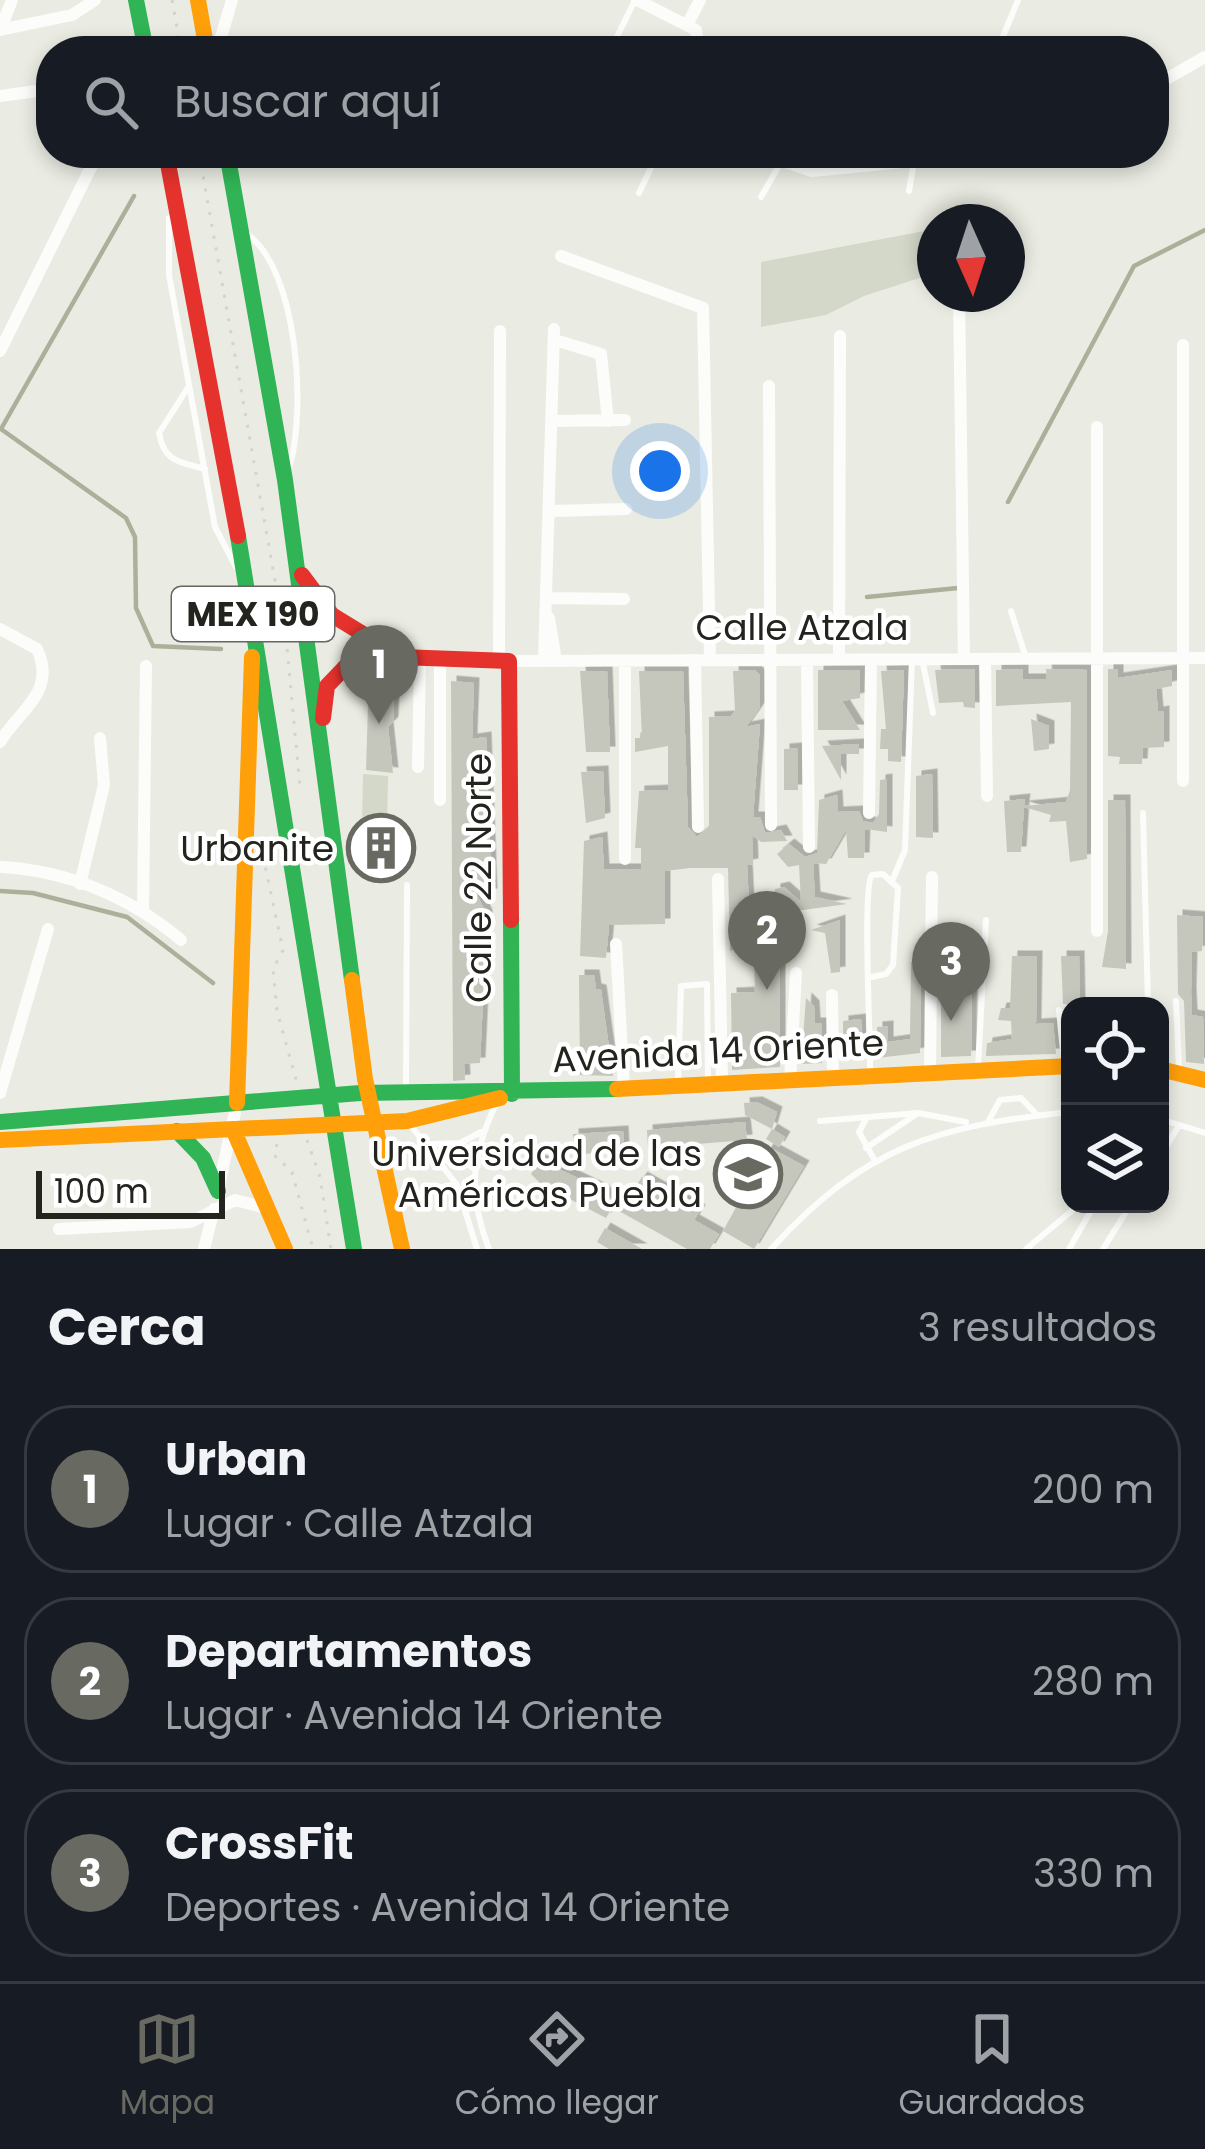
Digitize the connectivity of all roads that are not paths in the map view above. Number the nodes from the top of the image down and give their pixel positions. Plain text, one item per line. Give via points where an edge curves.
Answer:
1 (12, 0) edge
2 (95, 0) edge
3 (136, 0) edge
4 (198, 0) edge
5 (232, 0) edge
6 (636, 0) edge
7 (700, 0) edge
8 (1018, 0) edge
9 (687, 25) junction
10 (0, 30) edge
11 (143, 36) edge
12 (204, 36) edge
13 (221, 36) edge
14 (618, 36) edge
15 (698, 36) edge
16 (1003, 36) edge
17 (1205, 57) edge
18 (1169, 77) edge
19 (36, 91) edge
20 (0, 96) edge
21 (91, 168) edge
22 (169, 168) edge
23 (229, 168) edge
24 (651, 168) edge
25 (777, 168) edge
26 (802, 168) edge
27 (846, 168) edge
28 (913, 168) edge
29 (174, 191) junction
30 (909, 191) dead end
31 (639, 194) dead end
32 (760, 197) dead end
33 (241, 229) junction
34 (561, 256) dead end
35 (959, 312) edge
36 (500, 331) dead end
37 (840, 337) dead end
38 (1183, 345) dead end
39 (0, 351) edge
40 (189, 386) junction
41 (769, 386) dead end
42 (625, 420) dead end
43 (554, 421) junction
44 (608, 421) junction
45 (1097, 427) dead end
46 (205, 469) junction
47 (285, 480) junction
48 (626, 509) dead end
49 (552, 511) junction
50 (297, 564) junction
51 (247, 581) junction
52 (550, 598) junction
53 (624, 599) dead end
54 (1011, 611) dead end
55 (255, 626) junction
56 (0, 629) edge
57 (400, 657) junction
58 (420, 658) junction
59 (440, 658) junction
60 (1095, 658) junction
61 (1181, 658) junction
62 (1205, 658) edge
63 (871, 659) junction
64 (917, 659) junction
65 (964, 659) junction
66 (985, 659) junction
67 (1025, 659) junction
68 (703, 660) junction
69 (772, 660) junction
70 (807, 660) junction
71 (839, 660) junction
72 (504, 661) junction
73 (550, 661) junction
74 (625, 661) junction
75 (146, 666) dead end
76 (933, 713) dead end
77 (100, 738) dead end
78 (320, 740) junction
79 (0, 742) edge
80 (418, 767) dead end
81 (1183, 781) dead end
82 (987, 796) dead end
83 (440, 800) dead end
84 (869, 813) dead end
85 (1143, 813) dead end
86 (771, 825) dead end
87 (698, 826) dead end
88 (809, 847) dead end
89 (625, 859) dead end
90 (0, 867) edge
91 (932, 877) dead end
92 (718, 879) dead end
93 (893, 879) junction
94 (80, 884) junction
95 (407, 885) dead end
96 (143, 908) junction
97 (986, 920) dead end
98 (48, 928) dead end
99 (1097, 932) dead end
100 (181, 940) dead end
101 (616, 944) dead end
102 (796, 973) dead end
103 (872, 976) junction
104 (832, 995) dead end
105 (1148, 997) edge
106 (1176, 1001) dead end
107 (1059, 1010) dead end
108 (1061, 1024) edge
109 (1061, 1066) edge
110 (978, 1070) junction
111 (1169, 1071) edge
112 (931, 1073) junction
113 (870, 1076) junction
114 (833, 1078) junction
115 (790, 1080) junction
116 (1205, 1080) edge
117 (715, 1084) junction
118 (678, 1086) junction
119 (624, 1089) junction
120 (406, 1091) junction
121 (0, 1093) edge
122 (505, 1095) junction
123 (237, 1103) junction
124 (918, 1113) junction
125 (1061, 1113) edge
126 (1037, 1115) junction
127 (866, 1119) junction
128 (989, 1120) junction
129 (407, 1121) junction
130 (820, 1121) dead end
131 (0, 1122) edge
132 (1169, 1122) edge
133 (970, 1123) junction
134 (1179, 1125) junction
135 (69, 1126) junction
136 (233, 1129) junction
137 (484, 1130) junction
138 (177, 1131) junction
139 (1205, 1133) edge
140 (0, 1140) edge
141 (1169, 1142) edge
142 (428, 1144) junction
143 (866, 1148) junction
144 (475, 1154) junction
145 (440, 1158) junction
146 (875, 1161) junction
147 (218, 1191) junction
148 (473, 1196) junction
149 (461, 1198) junction
150 (267, 1209) junction
151 (213, 1212) junction
152 (1069, 1213) edge
153 (1090, 1213) edge
154 (1125, 1213) edge
155 (59, 1229) dead end
156 (204, 1249) edge
157 (285, 1249) edge
158 (354, 1249) edge
159 (402, 1249) edge
160 (477, 1249) edge
161 (489, 1249) edge
162 (771, 1249) edge
163 (1027, 1249) edge
164 (1069, 1249) edge
165 (1103, 1249) edge

1 - 10 street
2 - 10 street via 72,15
3 - 11 main road
4 - 12 main road
5 - 13 street
6 - 9 street
6 - 14 lane
7 - 9 street
8 - 16 lane
9 - 15 street
17 - 18 street
19 - 20 street
21 - 39 street
22 - 29 main road, MEX 190
23 - 33 main road, MEX 190
24 - 31 lane
25 - 32 lane
26 - 27 street
28 - 30 lane
29 - 40 lane via 167,260
29 - 51 main road, MEX 190
33 - 47 main road, MEX 190
33 - 47 lane via 264,252 287,304 297,402
34 - 68 street via 703,308
35 - 65 street
36 - 72 street
37 - 71 street
38 - 61 street
40 - 46 lane
40 - 46 lane via 159,433 171,460
41 - 69 street
42 - 44 street
43 - 44 street
43 - 44 street via 554,335 601,354
43 - 49 street
45 - 60 street
46 - 51 lane via 218,536
47 - 50 main road, MEX 190
48 - 49 street
49 - 52 street
50 - 57 main road, Calle Atzala via 333,618
50 - 78 main road, MEX 190
51 - 55 main road, MEX 190
52 - 53 street
52 - 73 street
54 - 67 lane
55 - 123 main road
55 - 158 main road, MEX 190
56 - 79 street via 38,649 44,675 42,689
57 - 58 main road, Calle Atzala
57 - 78 main road, Calle Atzala via 338,670 325,696
58 - 59 main road, Calle Atzala
58 - 80 street
59 - 72 main road, Calle Atzala
59 - 83 street
60 - 61 street, Calle Atzala
60 - 67 street, Calle Atzala
60 - 99 street
61 - 62 street, Calle Atzala
61 - 81 street
63 - 64 street, Calle Atzala
63 - 71 street, Calle Atzala
63 - 84 street
64 - 65 street, Calle Atzala
64 - 76 lane
64 - 93 lane via 905,850
65 - 66 street, Calle Atzala
66 - 67 street, Calle Atzala
66 - 82 street
68 - 69 street, Calle Atzala
68 - 74 street, Calle Atzala
68 - 87 street
69 - 70 street, Calle Atzala
69 - 86 street
70 - 71 street, Calle Atzala
70 - 88 street
72 - 73 street, Calle Atzala
72 - 122 main road, Calle 22 Norte
73 - 74 street, Calle Atzala
74 - 89 street
75 - 96 street
77 - 94 street via 104,785
78 - 159 main road, MEX 190 via 365,1079
85 - 105 lane
90 - 94 street
91 - 112 street
92 - 117 street
93 - 103 lane via 893,965
93 - 103 lane via 872,875 866,882
94 - 96 street
95 - 120 lane
96 - 100 street
97 - 110 lane
98 - 121 street
101 - 119 street
102 - 115 street
103 - 113 lane
104 - 114 street
106 - 111 lane
107 - 108 lane
109 - 110 main road, Avenida 14 Oriente
110 - 112 main road, Avenida 14 Oriente
111 - 116 main road
112 - 113 main road, Avenida 14 Oriente
113 - 114 main road, Avenida 14 Oriente
114 - 115 main road, Avenida 14 Oriente
115 - 117 main road, Avenida 14 Oriente
117 - 118 main road, Avenida 14 Oriente
117 - 118 lane via 707,983 688,981 681,986
118 - 119 main road, Avenida 14 Oriente
119 - 122 main road, Avenida 14 Oriente
120 - 122 main road, Avenida 14 Oriente
120 - 123 main road, Avenida 14 Oriente
122 - 129 main road, Avenida 14 Oriente
122 - 137 lane
123 - 135 main road, Avenida 14 Oriente
123 - 136 street
124 - 127 lane
124 - 133 lane
124 - 143 lane
125 - 126 lane
126 - 128 lane
126 - 128 lane via 1011,1096
127 - 130 lane
127 - 143 lane
128 - 133 lane
129 - 136 main road, Avenida 14 Oriente
129 - 142 lane
131 - 135 main road, Avenida 14 Oriente
132 - 134 lane
133 - 146 lane
134 - 139 lane
134 - 141 lane
135 - 138 main road, Avenida 14 Oriente
135 - 140 main road, Avenida 14 Oriente
136 - 138 main road, Avenida 14 Oriente
136 - 147 street
136 - 150 main road
137 - 142 lane via 460,1143
137 - 144 lane
138 - 147 main road via 203,1158
142 - 145 lane
143 - 146 lane
144 - 145 lane
144 - 148 lane
145 - 149 lane
146 - 162 lane
147 - 151 street
148 - 149 lane
148 - 161 lane
149 - 160 lane
150 - 151 street via 244,1199
150 - 157 main road
151 - 155 street via 190,1222
151 - 156 street
152 - 163 lane
153 - 164 lane
154 - 165 lane

